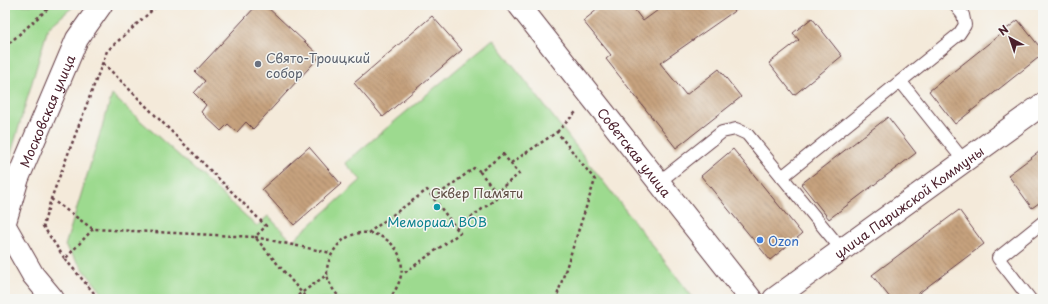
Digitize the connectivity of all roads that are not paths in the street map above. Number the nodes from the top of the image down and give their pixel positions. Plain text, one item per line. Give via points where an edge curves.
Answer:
1 (101, 5) edge
2 (519, 5) edge
3 (955, 5) edge
4 (901, 82) junction
5 (1043, 104) edge
6 (964, 161) junction
7 (782, 177) junction
8 (659, 182) junction
9 (5, 222) edge
10 (1043, 222) edge
11 (5, 226) edge
12 (842, 250) junction
13 (53, 299) edge
14 (751, 299) edge
15 (774, 299) edge
16 (1030, 299) edge

1 - 9 street, Московская улица via 77,39 18,178
2 - 8 street, Советская улица
3 - 4 lane via 963,15 965,25 959,34
4 - 6 lane
4 - 7 lane
5 - 6 street, улица Парижской Коммуны
6 - 12 street, улица Парижской Коммуны
7 - 8 lane via 748,134 736,128 722,132
7 - 12 lane
8 - 14 street, Советская улица
10 - 16 lane via 998,258
11 - 13 street via 33,275
12 - 15 street, улица Парижской Коммуны

